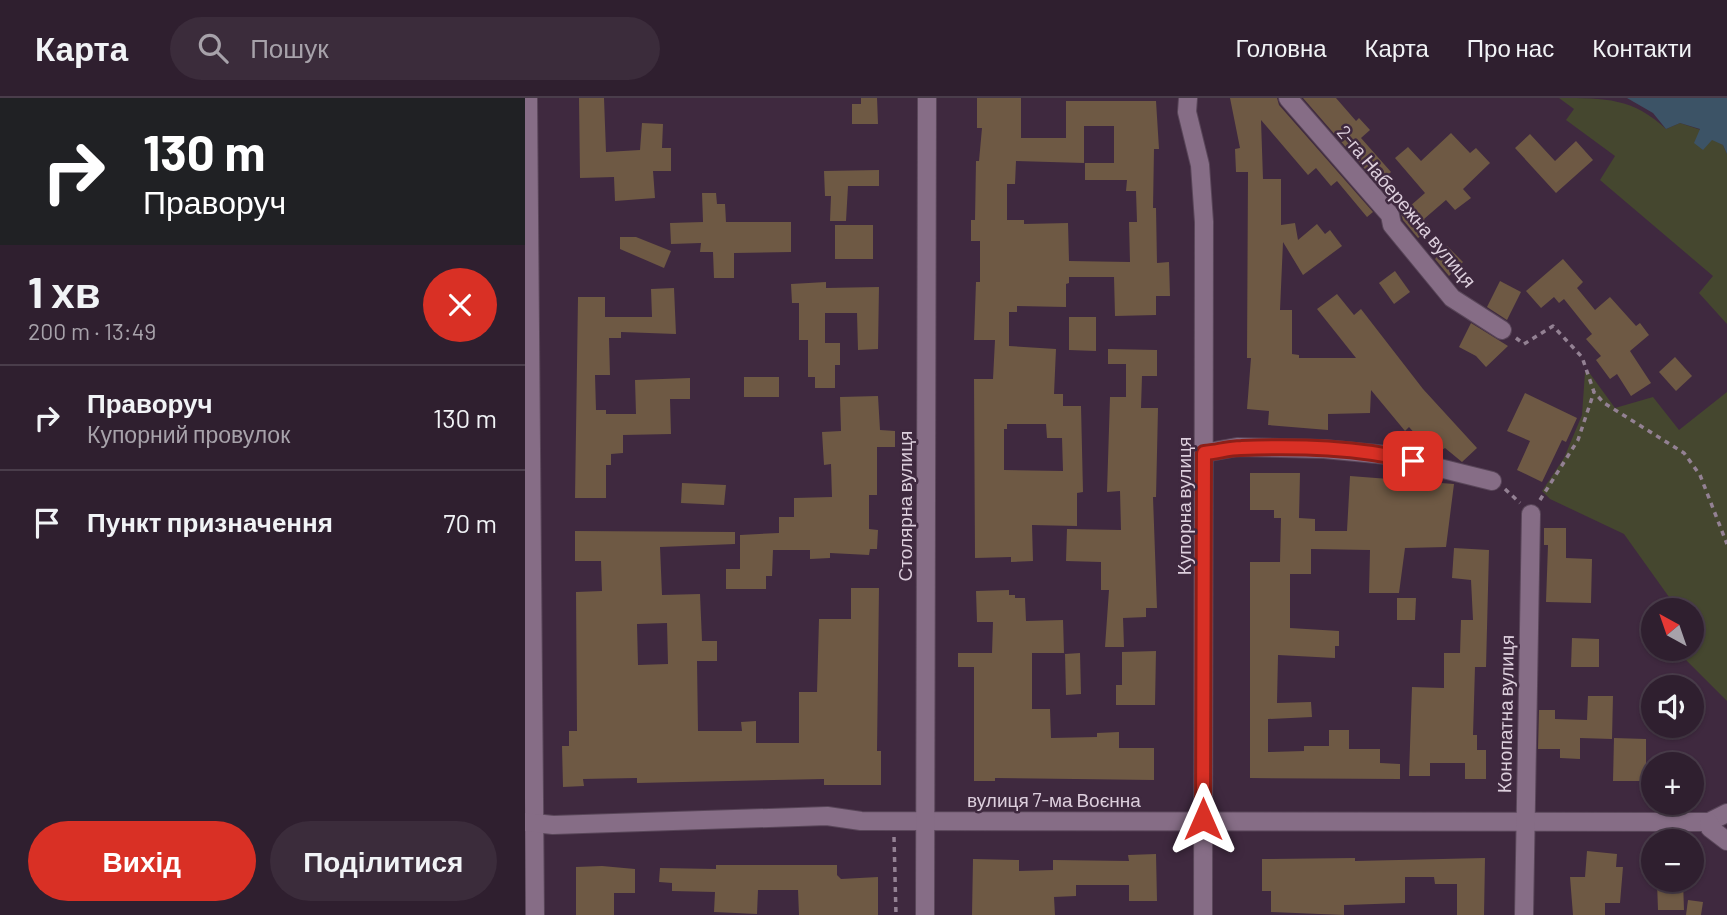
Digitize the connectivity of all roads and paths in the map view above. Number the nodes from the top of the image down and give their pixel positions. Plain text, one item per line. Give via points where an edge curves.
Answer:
1 (528, 98) edge
2 (927, 98) edge
3 (1188, 98) edge
4 (1289, 98) edge
5 (1502, 330) joint
6 (1594, 392) junction
7 (1204, 453) junction
8 (1492, 481) joint
9 (1531, 514) junction
10 (1727, 544) edge
11 (1727, 813) edge
12 (1203, 819) junction
13 (893, 820) junction
14 (924, 820) junction
15 (1524, 822) junction
16 (1709, 822) junction
17 (530, 823) edge
18 (1727, 841) edge
19 (535, 915) edge
20 (896, 915) edge
21 (925, 915) edge
22 (1202, 915) edge
23 (1524, 915) edge

1 - 17 street
2 - 14 street, Столярна вулиця
3 - 7 street, Купорна вулиця via 1204,222
4 - 5 street, 2-га Набережна вулиця via 1389,215 1392,225 1451,298
5 - 6 path via 1524,344 1553,326 1582,357
6 - 9 path via 1579,440
6 - 10 path via 1684,453 1700,475
7 - 8 street via 1237,447 1387,454
7 - 12 street, Купорна вулиця
8 - 9 path
9 - 15 street, Конопатна вулиця
11 - 16 street, вулиця 7-ма Воєнна
12 - 14 street, вулиця 7-ма Воєнна
12 - 15 street, вулиця 7-ма Воєнна
12 - 22 street, Купорна вулиця
13 - 14 street, вулиця 7-ма Воєнна
13 - 17 street, вулиця 7-ма Воєнна via 827,816
13 - 20 path
14 - 21 street, Столярна вулиця
15 - 16 street, вулиця 7-ма Воєнна
15 - 23 street, Конопатна вулиця
16 - 18 street
17 - 19 street

